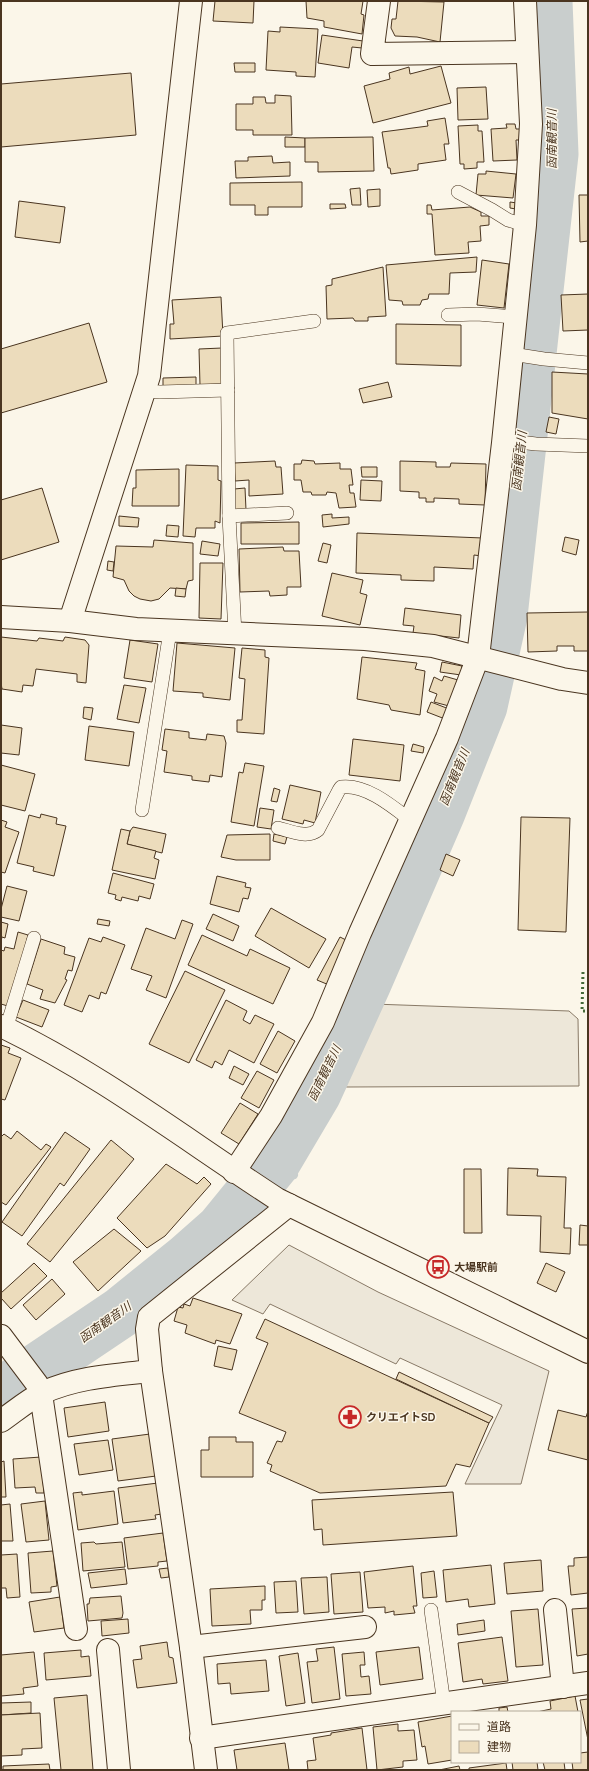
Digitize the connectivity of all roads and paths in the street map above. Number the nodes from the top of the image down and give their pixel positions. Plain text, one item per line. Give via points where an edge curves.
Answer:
1 (191, 1) edge
2 (379, 1) edge
3 (525, 1) edge
4 (527, 52) junction
5 (458, 192) dead end
6 (524, 225) junction
7 (448, 315) dead end
8 (515, 317) junction
9 (314, 321) dead end
10 (517, 355) junction
11 (588, 363) edge
12 (228, 390) junction
13 (144, 391) junction
14 (508, 441) junction
15 (588, 446) edge
16 (287, 513) dead end
17 (229, 516) junction
18 (1, 617) edge
19 (70, 621) junction
20 (170, 631) junction
21 (235, 634) junction
22 (478, 657) junction
23 (588, 683) edge
24 (142, 810) dead end
25 (410, 820) junction
26 (278, 828) dead end
27 (34, 938) dead end
28 (4, 1027) edge
29 (236, 1173) junction
30 (283, 1202) junction
31 (1, 1336) edge
32 (588, 1352) edge
33 (151, 1371) junction
34 (39, 1389) junction
35 (1, 1421) edge
36 (431, 1610) dead end
37 (555, 1610) dead end
38 (364, 1627) dead end
39 (76, 1629) dead end
40 (191, 1647) junction
41 (108, 1650) dead end
42 (588, 1683) edge
43 (564, 1686) junction
44 (444, 1704) junction
45 (201, 1738) junction
46 (119, 1770) edge
47 (206, 1770) edge

1 - 13 street via 149,376
2 - 4 street via 372,54
3 - 4 street
4 - 6 street via 531,124
5 - 6 lane via 508,220
6 - 8 street
7 - 8 lane
8 - 10 street
9 - 12 lane via 227,333
10 - 11 lane
10 - 14 street
12 - 13 lane
12 - 17 lane
13 - 19 street
14 - 15 lane
14 - 22 street
16 - 17 lane
17 - 21 lane
18 - 19 street
19 - 20 street
20 - 21 street
20 - 24 lane
21 - 22 street via 372,640 433,646
22 - 23 street via 562,679
22 - 25 street via 447,738
25 - 26 lane via 382,799 348,786 341,787 318,830 313,834
25 - 29 street via 323,1022
27 - 28 lane
28 - 29 street via 67,1061 160,1120
29 - 30 street
30 - 32 street
30 - 33 street via 149,1317 147,1330
31 - 34 street
33 - 34 street
33 - 40 street
34 - 35 street
34 - 39 street
36 - 44 lane
37 - 43 street
38 - 40 street
40 - 45 street
41 - 46 street
42 - 43 street
43 - 44 street
44 - 45 street
45 - 47 street

